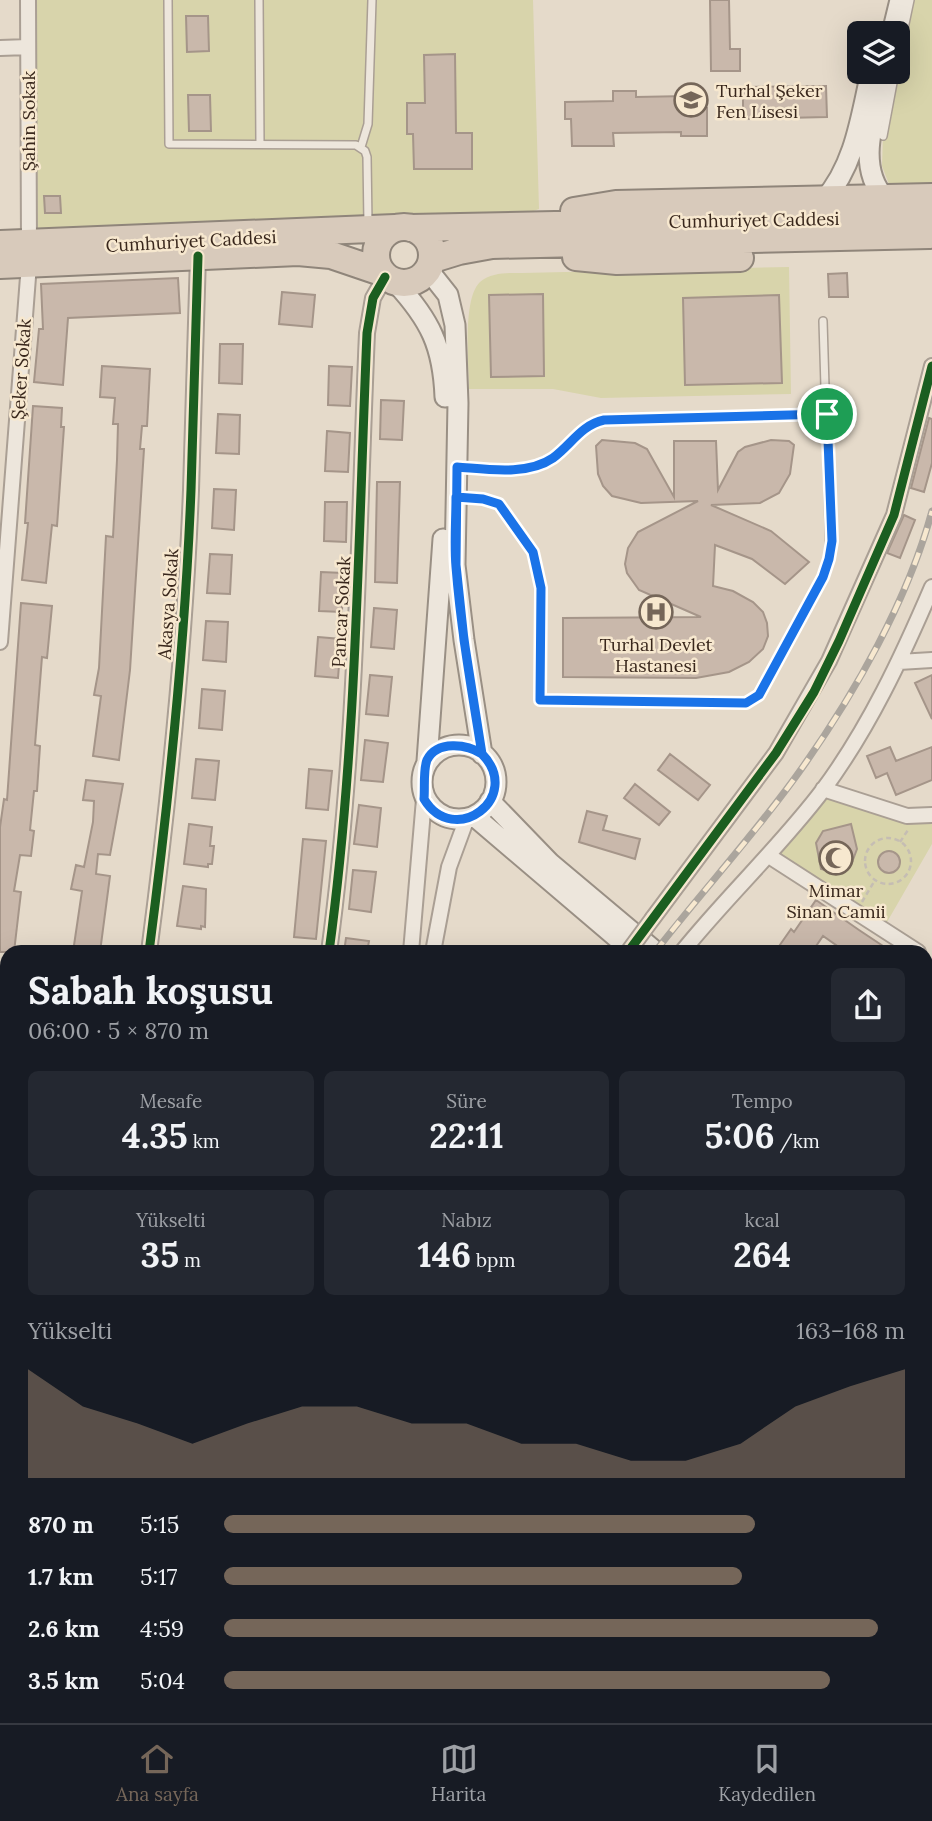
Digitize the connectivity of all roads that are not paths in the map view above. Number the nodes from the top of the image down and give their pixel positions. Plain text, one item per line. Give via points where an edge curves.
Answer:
1 (28, 0) edge
2 (168, 0) edge
3 (259, 0) edge
4 (372, 0) edge
5 (886, 0) edge
6 (900, 0) edge
7 (910, 0) edge
8 (882, 21) edge
9 (895, 21) edge
10 (906, 21) edge
11 (28, 47) junction
12 (0, 48) edge
13 (868, 84) edge
14 (882, 84) edge
15 (893, 84) edge
16 (883, 136) dead end
17 (260, 144) junction
18 (361, 147) junction
19 (885, 198) junction
20 (824, 200) junction
21 (930, 225) edge
22 (403, 228) junction
23 (368, 229) junction
24 (526, 235) junction
25 (0, 244) edge
26 (29, 253) junction
27 (198, 256) junction
28 (0, 265) edge
29 (431, 265) junction
30 (388, 277) junction
31 (823, 321) dead end
32 (932, 366) edge
33 (827, 414) junction
34 (457, 467) junction
35 (456, 497) junction
36 (932, 587) edge
37 (0, 642) edge
38 (932, 660) edge
39 (899, 662) junction
40 (482, 754) junction
41 (427, 761) junction
42 (823, 789) junction
43 (424, 799) junction
44 (490, 801) junction
45 (932, 815) edge
46 (907, 816) junction
47 (471, 817) junction
48 (932, 823) edge
49 (769, 856) junction
50 (150, 945) edge
51 (330, 945) edge
52 (412, 945) edge
53 (434, 945) edge
54 (631, 945) edge
55 (632, 945) edge
56 (635, 945) edge
57 (689, 945) edge
58 (907, 945) edge

1 - 11 street, Şahin Sokak
2 - 17 lane via 169,144
3 - 17 lane
4 - 18 lane via 368,124
5 - 8 street
6 - 9 street
7 - 10 lane
11 - 12 street
11 - 26 street, Şahin Sokak
13 - 20 street via 850,156 840,180
14 - 19 street via 868,159 870,177
15 - 16 lane
17 - 18 lane
18 - 23 lane via 368,157
19 - 20 highway
19 - 21 highway
20 - 24 highway via 616,204 581,209
21 - 24 highway, Cumhuriyet Caddesi
21 - 24 highway via 617,261 570,257
22 - 23 highway, Cumhuriyet Caddesi
22 - 24 highway, Cumhuriyet Caddesi
22 - 29 highway via 426,237 432,247
22 - 30 highway via 381,239 376,250 376,261
23 - 26 highway, Cumhuriyet Caddesi
24 - 29 highway, Cumhuriyet Caddesi via 474,247
25 - 26 highway, Cumhuriyet Caddesi
26 - 27 highway, Cumhuriyet Caddesi
26 - 28 highway, Cumhuriyet Caddesi
26 - 37 street, Şeker Sokak
27 - 30 highway, Cumhuriyet Caddesi via 317,253 344,258
27 - 50 street, Akasya Sokak via 181,643 170,785
29 - 30 highway, Cumhuriyet Caddesi via 414,282
29 - 34 street via 448,295 456,325
30 - 41 street via 419,309 432,331 444,371 442,564
30 - 51 street, Pancar Sokak via 373,298 368,333 357,632
31 - 33 lane
32 - 56 street, bridge via 894,515 819,682 776,753
33 - 34 lane via 604,420 589,425 540,464
33 - 35 lane via 832,541 826,568 759,695 746,703 540,700 541,588 533,552 499,504
34 - 35 street
35 - 40 street via 457,577
36 - 39 street
38 - 39 street
39 - 42 street
40 - 41 street via 456,745 443,748
40 - 44 street via 494,772
41 - 43 street
42 - 46 street
42 - 49 street
43 - 47 street via 442,816
43 - 52 street
44 - 47 street
44 - 55 street
45 - 46 street
46 - 48 street
47 - 53 street via 449,867
47 - 54 street
49 - 57 street
49 - 58 street

